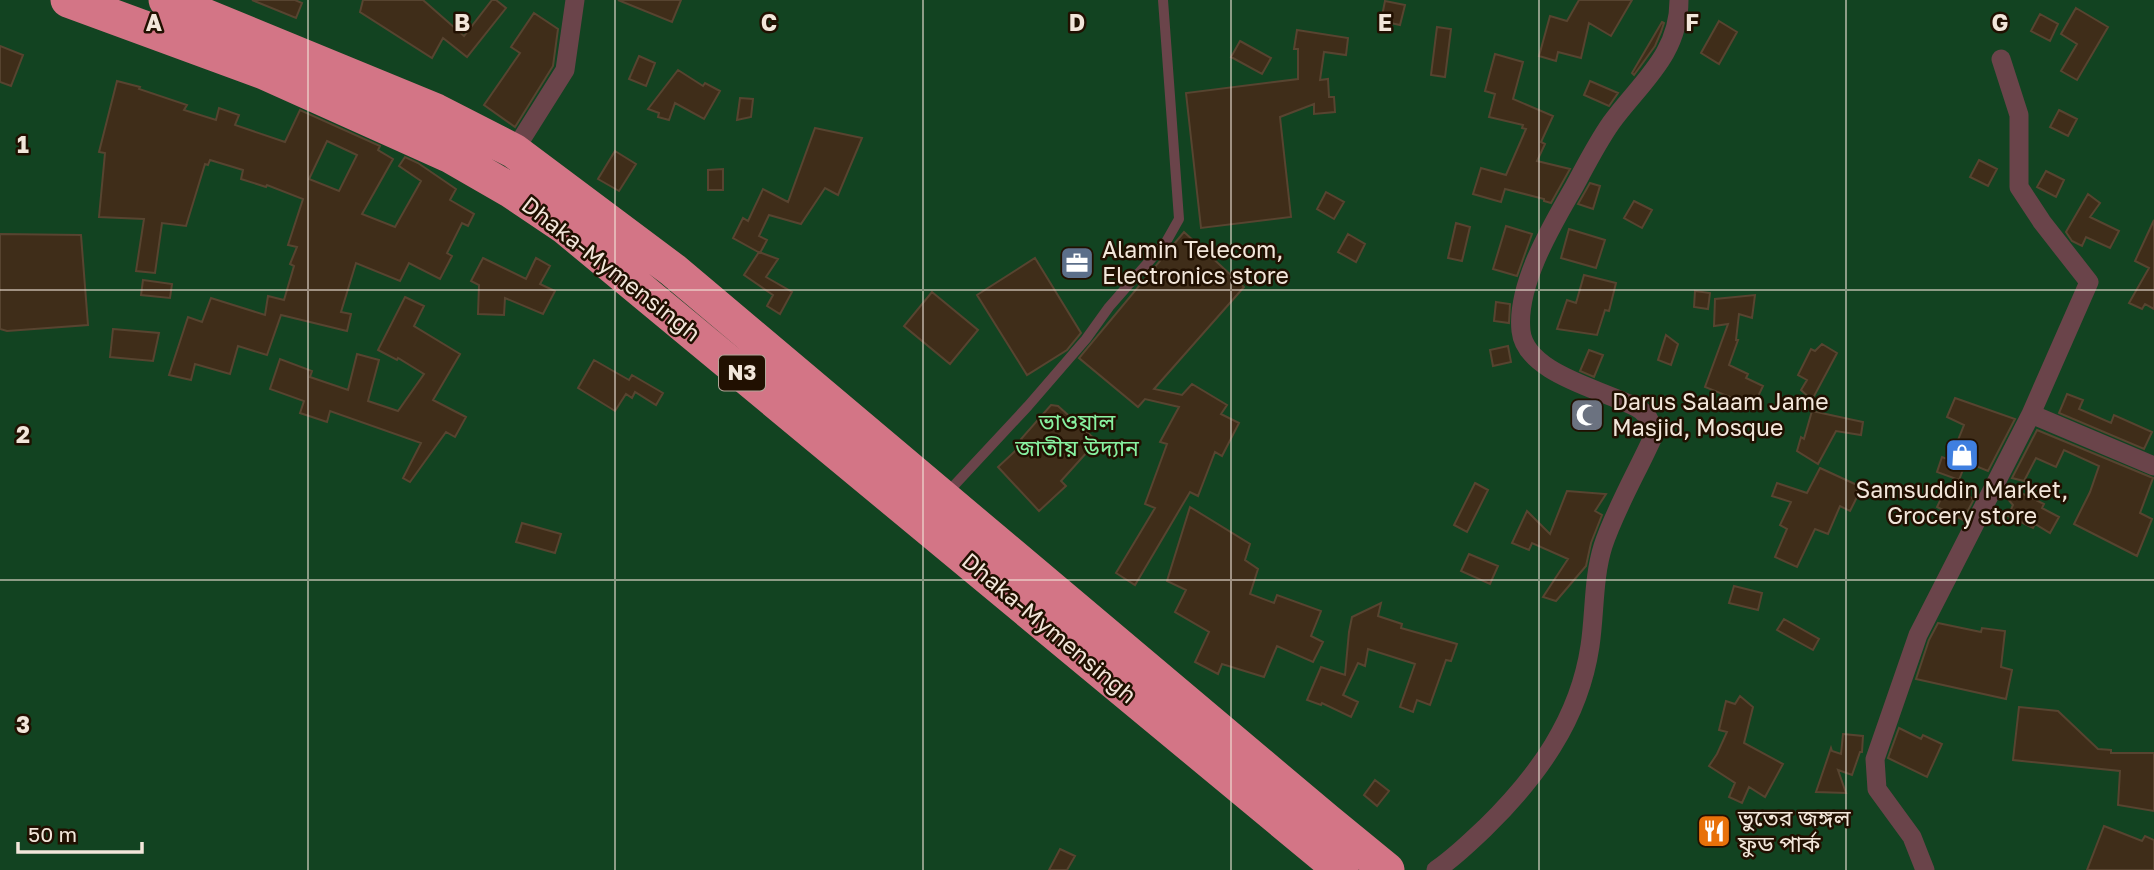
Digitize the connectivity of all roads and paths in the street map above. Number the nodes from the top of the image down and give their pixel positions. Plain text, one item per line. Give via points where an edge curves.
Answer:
1 (68, 0) edge
2 (166, 0) edge
3 (575, 0) edge
4 (1163, 0) edge
5 (1679, 0) edge
6 (2001, 59) dead end
7 (514, 151) junction
8 (2031, 414) junction
9 (2154, 466) edge
10 (943, 498) junction
11 (1341, 870) edge
12 (1387, 870) edge
13 (1436, 870) edge
14 (1925, 870) edge

1 - 11 highway, Dhaka-Mymensingh / N3 via 264,72 451,156 510,190 565,228
2 - 7 highway, Dhaka-Mymensingh / N3 via 436,111
3 - 7 street via 565,70
4 - 10 lane via 1179,219 1166,242 1086,340
5 - 13 street via 1679,19 1659,66 1600,139 1550,228 1521,317 1521,333 1535,357 1566,378 1639,409 1651,423 1652,439 1603,544 1590,648 1580,692 1559,738 1535,775 1502,812
6 - 8 street via 2020,115 2019,187 2089,282
7 - 10 highway, Dhaka-Mymensingh / N3 via 673,270
8 - 9 street
8 - 14 street via 1918,635 1875,759 1877,789 1912,837
10 - 12 highway, Dhaka-Mymensingh / N3

